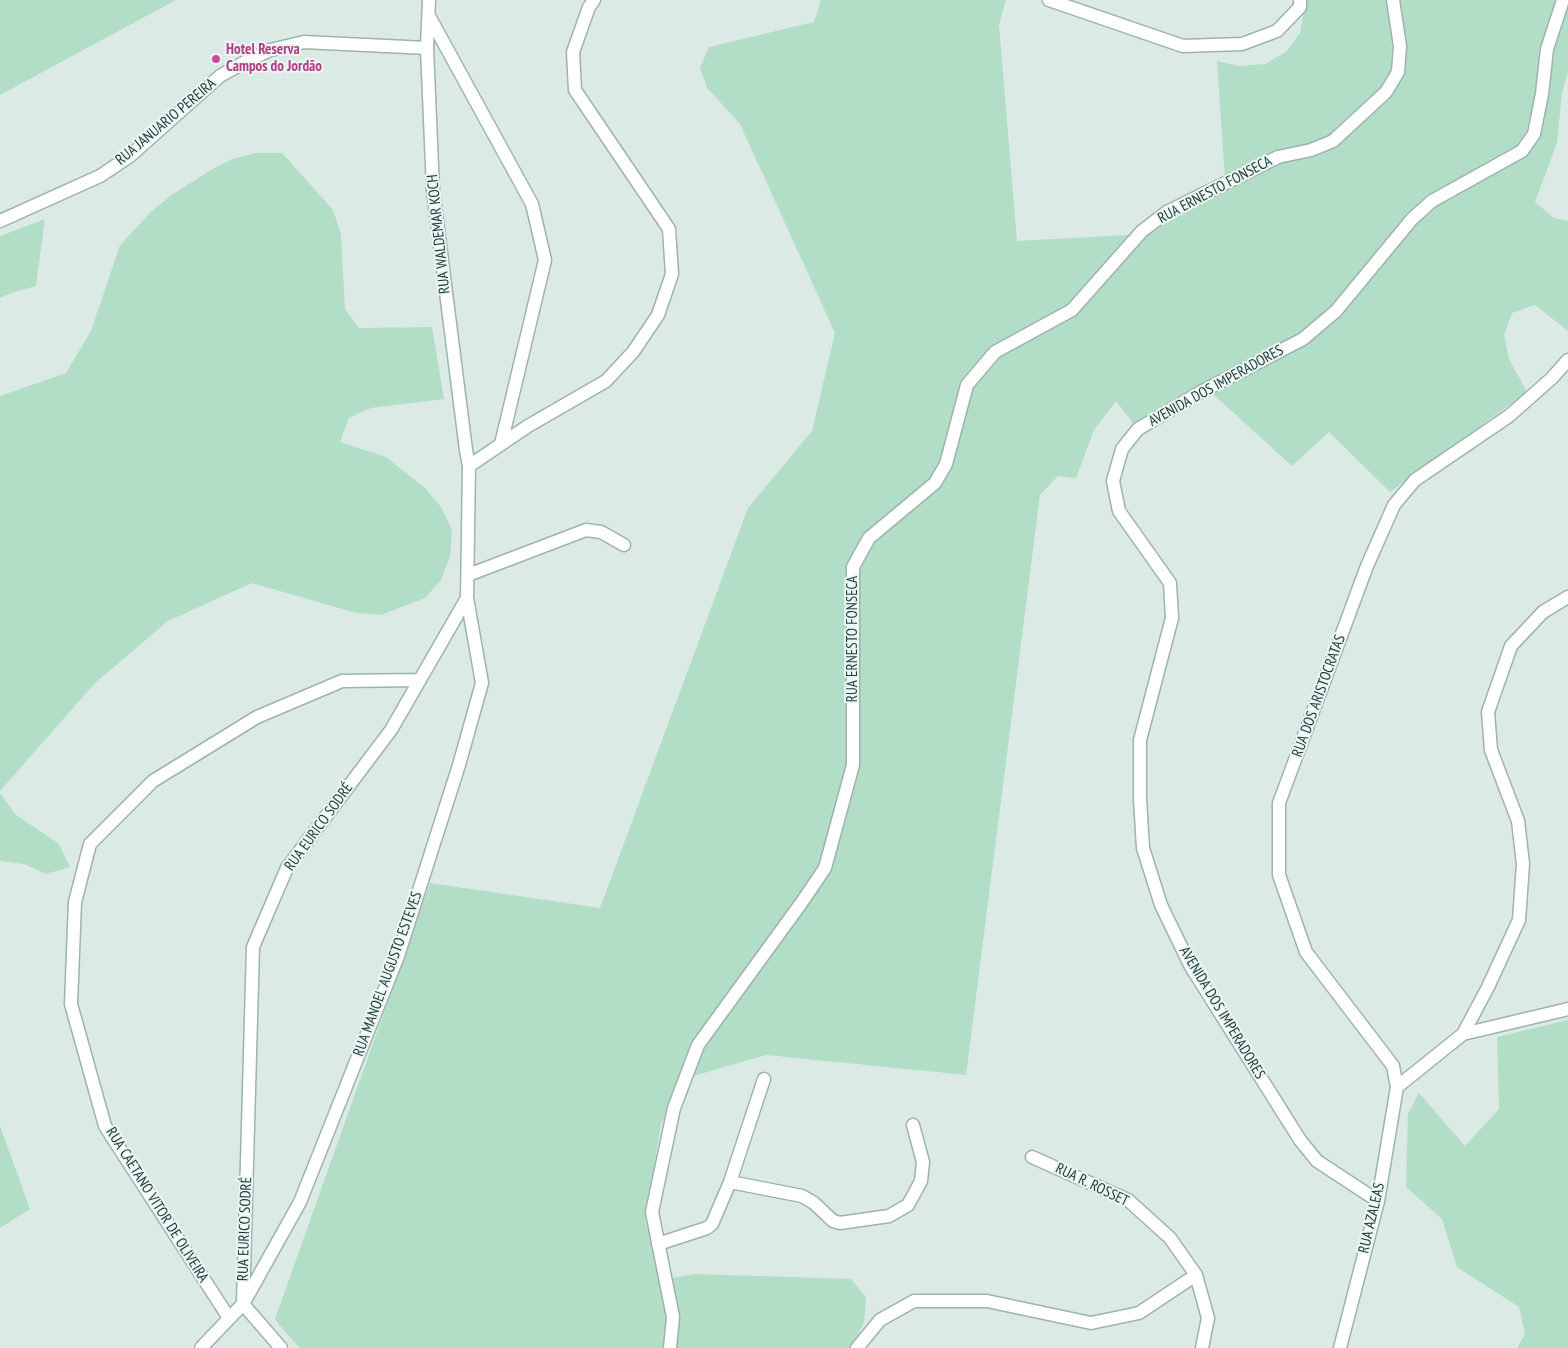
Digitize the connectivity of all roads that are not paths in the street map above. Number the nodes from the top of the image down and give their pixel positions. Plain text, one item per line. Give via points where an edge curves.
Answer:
1 (429, 0) edge
2 (594, 0) edge
3 (1049, 0) edge
4 (1300, 0) edge
5 (1393, 0) edge
6 (1563, 0) edge
7 (429, 16) junction
8 (427, 48) junction
9 (0, 221) edge
10 (1568, 360) edge
11 (501, 444) junction
12 (470, 466) junction
13 (624, 546) dead end
14 (468, 575) junction
15 (1568, 597) edge
16 (468, 598) junction
17 (420, 680) junction
18 (1568, 1009) edge
19 (1463, 1034) junction
20 (764, 1079) dead end
21 (1397, 1088) junction
22 (913, 1125) dead end
23 (1032, 1157) dead end
24 (730, 1182) junction
25 (1378, 1201) junction
26 (658, 1244) junction
27 (1196, 1275) junction
28 (243, 1304) junction
29 (229, 1318) junction
30 (201, 1348) edge
31 (281, 1348) edge
32 (670, 1348) edge
33 (857, 1348) edge
34 (1202, 1348) edge
35 (1340, 1348) edge

1 - 7 street, RUA WALDEMAR KOCH
2 - 11 street via 573,52 575,90 669,229 672,274 658,315 633,352 606,381
3 - 4 street via 1183,46 1242,44 1276,31 1300,7
5 - 26 street, RUA ERNESTO FONSECA via 1400,46 1398,72 1386,92 1333,141 1278,157 1167,212 1142,231 1072,310 995,352 967,384 946,464 935,483 869,538 853,566 853,765 825,868 698,1044 674,1108 652,1212
6 - 25 street, AVENIDA DOS IMPERADORES via 1547,49 1534,134 1522,150 1432,201 1412,219 1336,311 1303,339 1138,429 1122,449 1113,481 1119,511 1170,583 1172,618 1140,740 1144,848 1161,905 1190,965 1300,1140 1317,1162
7 - 8 street, RUA WALDEMAR KOCH
7 - 11 street via 532,204 545,260
8 - 9 street, RUA JANUARIO PEREIRA via 304,42 270,50 220,76 130,156 100,176
8 - 12 street, RUA WALDEMAR KOCH via 432,190
10 - 21 street, RUA DOS ARISTOCRATAS via 1509,416 1415,480 1394,505 1367,566 1279,803 1278,875 1306,952 1393,1066
11 - 12 street
12 - 14 street
13 - 14 street via 601,532 586,530
14 - 16 street
15 - 19 street via 1543,612 1511,646 1488,712 1490,750 1518,821 1523,864 1519,920
16 - 17 street, RUA EURICO SODRÉ
16 - 28 street, RUA MANOEL AUGUSTO ESTEVES via 482,683 442,820 398,956 303,1193
17 - 28 street, RUA EURICO SODRÉ via 391,730 287,868 254,947
17 - 29 street, RUA CAETANO VITOR DE OLIVEIRA via 342,681 257,717 153,781 90,844 75,902 71,1004 105,1126
18 - 19 street
19 - 21 street
20 - 24 street
21 - 25 street, RUA AZALEAS
22 - 24 street via 923,1162 921,1181 908,1205 889,1216 840,1223 802,1196
23 - 27 street, RUA R. ROSSET via 1128,1200 1170,1238
24 - 26 street via 712,1224
25 - 35 street, RUA AZALEAS
26 - 32 street, RUA ERNESTO FONSECA via 673,1317
27 - 33 street via 1139,1313 1091,1323 987,1301 914,1301 880,1320
27 - 34 street, RUA R. ROSSET via 1208,1318
28 - 29 street
28 - 31 street
29 - 30 street

